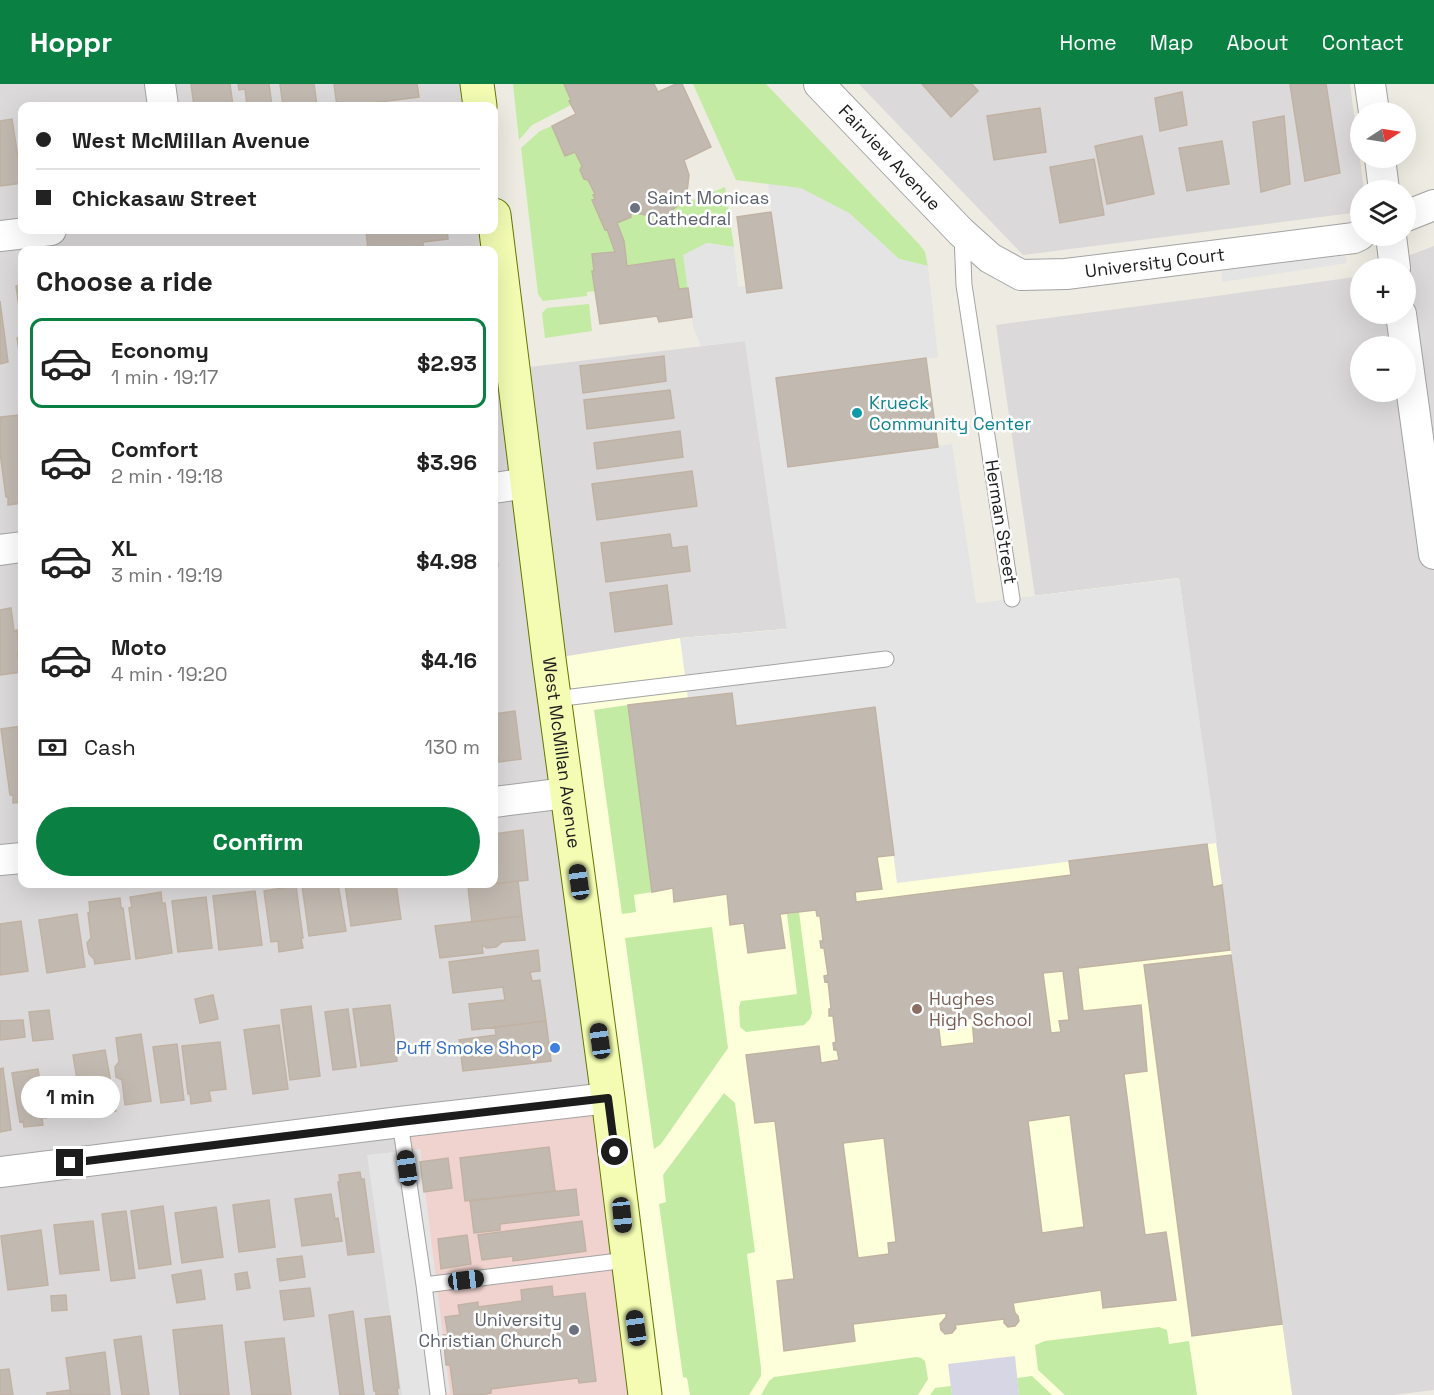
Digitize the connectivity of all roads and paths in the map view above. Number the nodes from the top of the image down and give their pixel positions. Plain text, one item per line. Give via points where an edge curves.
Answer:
1 (160, 84) edge
2 (477, 84) edge
3 (819, 84) edge
4 (1370, 84) edge
5 (162, 102) edge
6 (479, 102) edge
7 (1373, 102) edge
8 (1434, 205) edge
9 (1416, 212) edge
10 (962, 232) junction
11 (18, 234) edge
12 (0, 236) edge
13 (1350, 238) edge
14 (498, 247) edge
15 (1402, 324) edge
16 (528, 483) junction
17 (498, 487) edge
18 (18, 548) edge
19 (0, 550) edge
20 (1434, 554) edge
21 (1012, 599) dead end
22 (886, 660) dead end
23 (555, 699) junction
24 (566, 793) junction
25 (498, 802) edge
26 (18, 858) edge
27 (0, 860) edge
28 (608, 1098) junction
29 (400, 1122) junction
30 (0, 1172) edge
31 (627, 1260) junction
32 (424, 1284) junction
33 (438, 1395) edge
34 (645, 1395) edge

1 - 5 street
2 - 6 main road
3 - 10 street, Fairview Avenue
4 - 7 street
8 - 9 street
10 - 13 street, University Court via 990,258 1021,275 1065,274
10 - 21 lane, Herman Street via 964,285
11 - 12 street
14 - 16 main road, West McMillan Avenue
15 - 20 street
16 - 17 street
16 - 23 main road, West McMillan Avenue
18 - 19 street
22 - 23 lane
23 - 24 main road, West McMillan Avenue
24 - 25 street
24 - 28 main road, West McMillan Avenue
26 - 27 street
28 - 29 street
28 - 31 main road, West McMillan Avenue
29 - 30 street
29 - 32 lane
31 - 32 lane
31 - 34 main road, West McMillan Avenue
32 - 33 lane

